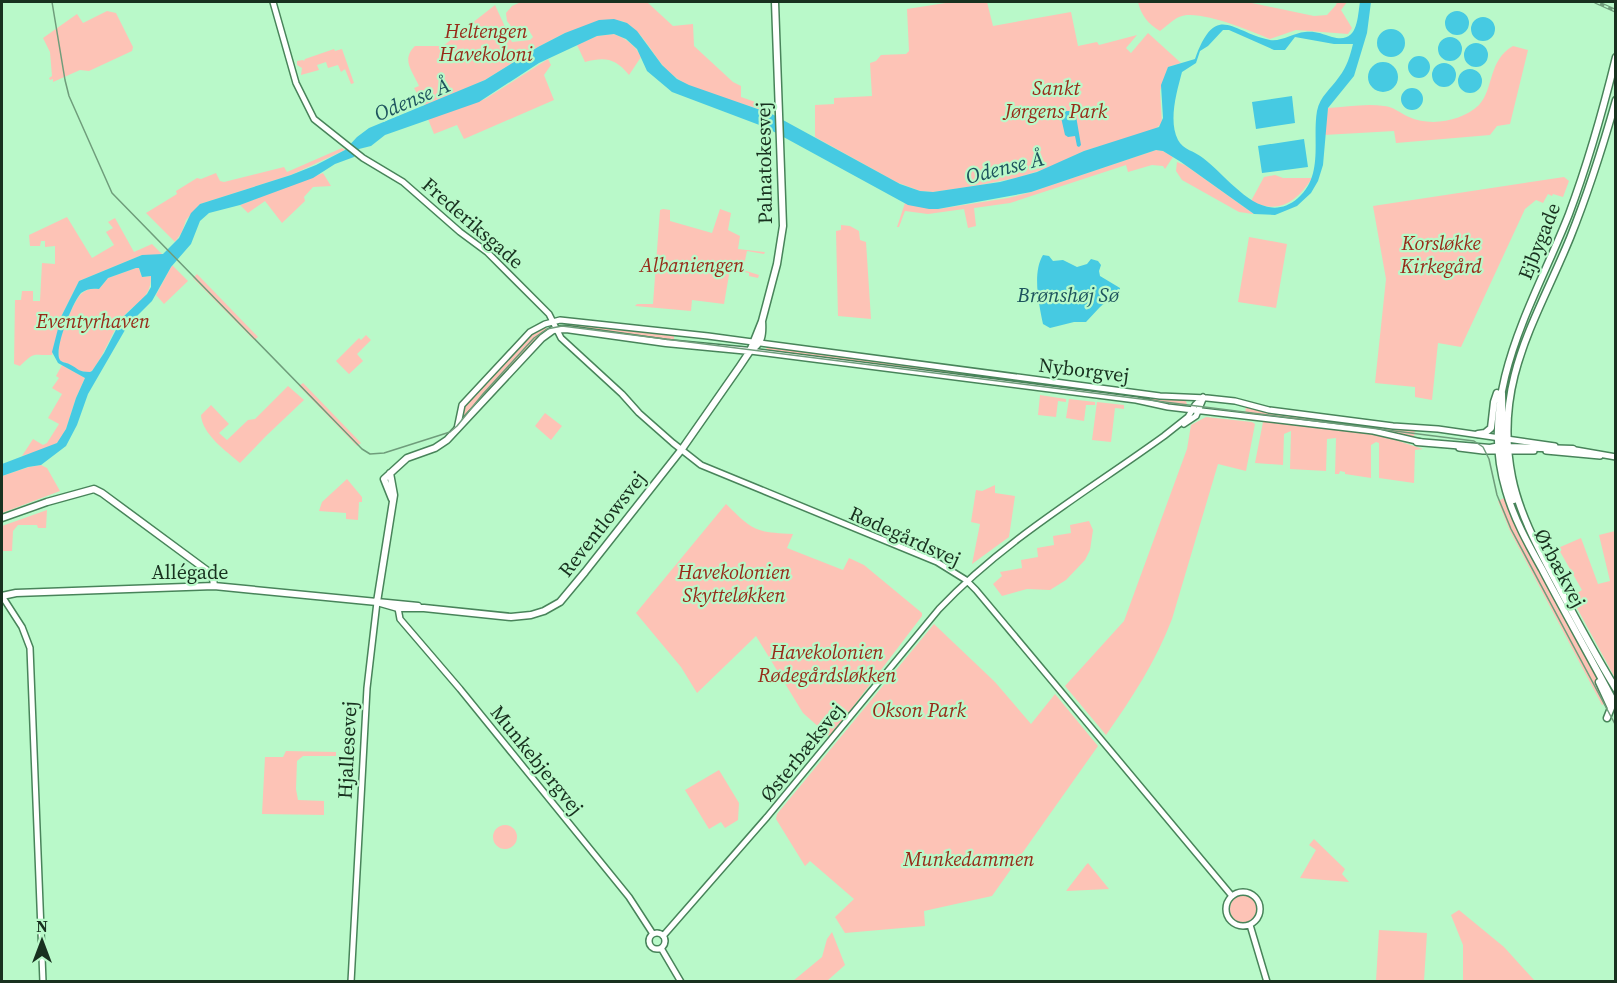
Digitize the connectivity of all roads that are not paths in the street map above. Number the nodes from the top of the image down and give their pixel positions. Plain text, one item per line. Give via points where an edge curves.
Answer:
1 (273, 2) edge
2 (775, 2) edge
3 (1616, 57) edge
4 (1616, 99) edge
5 (553, 321) junction
6 (557, 329) junction
7 (756, 344) junction
8 (750, 351) junction
9 (1501, 388) junction
10 (1203, 397) junction
11 (1195, 410) junction
12 (455, 432) junction
13 (1478, 434) junction
14 (1417, 442) joint
15 (1503, 445) junction
16 (682, 449) junction
17 (1573, 449) joint
18 (1613, 456) edge
19 (390, 473) junction
20 (392, 499) junction
21 (2, 518) edge
22 (966, 580) junction
23 (214, 586) junction
24 (2, 596) edge
25 (377, 602) junction
26 (398, 608) junction
27 (424, 608) junction
28 (1593, 665) junction
29 (1616, 689) edge
30 (1616, 705) edge
31 (1606, 717) dead end
32 (1232, 896) junction
33 (1250, 925) junction
34 (653, 934) junction
35 (663, 936) junction
36 (661, 948) junction
37 (43, 981) edge
38 (351, 981) edge
39 (681, 981) edge
40 (1267, 981) edge

1 - 5 street, Frederiksgade via 288,57 307,108 317,122 357,154 403,182 487,252
2 - 7 main road, Palnatokesvej via 783,226
3 - 9 main road, Ejbygade via 1582,177 1513,344
4 - 15 main road, Ejbygade via 1575,226 1520,354
5 - 6 street, Frederiksgade
5 - 7 street, Nyborgvej
5 - 12 street via 530,332 462,405
6 - 8 main road, Nyborgvej
6 - 12 main road via 542,338
6 - 16 street, Rødegårdsvej via 561,338 639,413
7 - 8 main road, Palnatokesvej
7 - 10 street, Nyborgvej via 1160,396
8 - 11 street, Nyborgvej
8 - 16 main road, Reventlowsvej
9 - 13 main road via 1495,399 1491,428
9 - 15 main road, Ejbygade via 1498,405
10 - 11 street, Østerbæksvej
10 - 13 street, Nyborgvej via 1269,410
11 - 14 street, Nyborgvej via 1373,430
11 - 22 street, Østerbæksvej
12 - 19 main road via 435,448 407,458
13 - 15 street, Nyborgvej
14 - 15 main road
15 - 17 main road
15 - 18 street, Nyborgvej
15 - 28 main road, Ørbækvej via 1504,484 1515,518
15 - 29 main road, Ørbækvej via 1530,530
16 - 22 street, Rødegårdsvej via 701,465 937,562
16 - 27 main road, Reventlowsvej via 560,602 520,617
17 - 18 street, Nyborgvej
19 - 20 main road, Hjallesevej
19 - 20 main road via 384,479
20 - 25 main road, Hjallesevej
21 - 23 main road via 94,489 209,572
22 - 32 street, Rødegårdsvej
22 - 35 street, Østerbæksvej
23 - 24 main road, Allégade
23 - 25 main road, Allégade
24 - 37 street via 30,648
25 - 26 main road, Reventlowsvej
25 - 27 main road, Reventlowsvej
25 - 38 street, Hjallesevej via 367,682
26 - 27 main road, Reventlowsvej
26 - 34 street, Munkebjergvej via 400,619 629,897
28 - 30 main road, Ørbækvej
28 - 31 main road via 1611,708
32 - 33 street via 1226,905 1228,918 1237,925
32 - 33 street via 1246,892 1258,900 1259,915
33 - 40 street
34 - 35 street
34 - 36 street via 650,944
35 - 36 street
36 - 39 street

